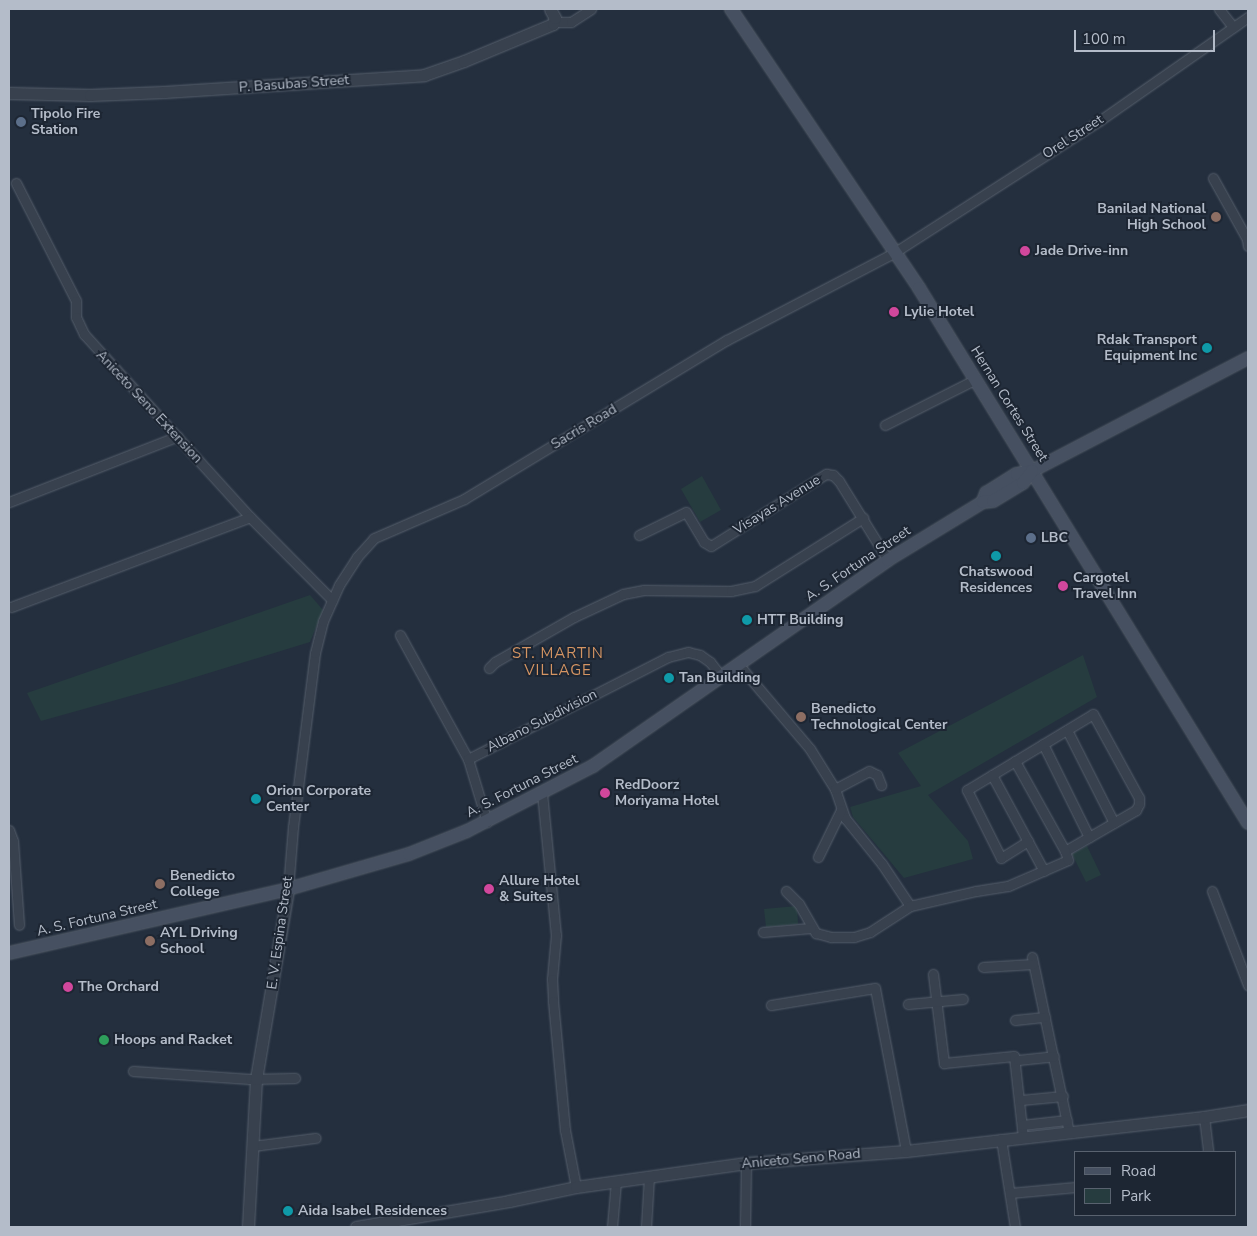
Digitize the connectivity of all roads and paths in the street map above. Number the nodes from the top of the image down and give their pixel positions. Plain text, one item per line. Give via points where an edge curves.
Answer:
1 (550, 9) edge
2 (591, 9) edge
3 (731, 9) edge
4 (1219, 9) edge
5 (1247, 20) edge
6 (555, 22) junction
7 (1232, 28) junction
8 (9, 93) edge
9 (1213, 178) dead end
10 (16, 183) dead end
11 (1248, 246) edge
12 (895, 252) junction
13 (1248, 358) edge
14 (976, 379) junction
15 (886, 425) dead end
16 (178, 436) junction
17 (1032, 471) junction
18 (9, 502) edge
19 (250, 517) junction
20 (863, 518) junction
21 (639, 535) dead end
22 (888, 560) junction
23 (332, 600) junction
24 (11, 607) dead end
25 (400, 634) dead end
26 (318, 640) joint
27 (738, 664) junction
28 (489, 668) dead end
29 (721, 676) junction
30 (1067, 730) junction
31 (1043, 744) junction
32 (468, 759) junction
33 (1016, 761) junction
34 (992, 775) junction
35 (881, 785) dead end
36 (835, 789) junction
37 (542, 794) junction
38 (841, 810) junction
39 (487, 822) junction
40 (1114, 823) junction
41 (1248, 823) edge
42 (9, 830) edge
43 (1089, 837) junction
44 (1028, 841) junction
45 (1065, 851) junction
46 (818, 857) dead end
47 (1044, 871) junction
48 (288, 889) junction
49 (786, 891) dead end
50 (1212, 891) dead end
51 (910, 906) junction
52 (19, 925) dead end
53 (811, 928) junction
54 (763, 932) dead end
55 (9, 953) edge
56 (983, 967) dead end
57 (933, 974) dead end
58 (1248, 985) edge
59 (963, 999) dead end
60 (937, 1001) junction
61 (908, 1004) dead end
62 (771, 1005) dead end
63 (1045, 1017) junction
64 (1015, 1020) dead end
65 (1054, 1056) junction
66 (1018, 1060) dead end
67 (132, 1071) dead end
68 (295, 1078) dead end
69 (256, 1079) junction
70 (1063, 1096) junction
71 (1021, 1100) dead end
72 (1248, 1110) edge
73 (1204, 1117) junction
74 (1022, 1125) dead end
75 (1068, 1126) junction
76 (1023, 1137) junction
77 (315, 1138) dead end
78 (1001, 1139) junction
79 (252, 1146) junction
80 (906, 1151) junction
81 (1208, 1151) edge
82 (746, 1163) junction
83 (649, 1177) junction
84 (616, 1181) junction
85 (576, 1187) junction
86 (1074, 1187) edge
87 (1010, 1193) junction
88 (248, 1227) edge
89 (356, 1227) edge
90 (612, 1227) edge
91 (646, 1227) edge
92 (745, 1227) edge
93 (1015, 1227) edge

1 - 6 street
2 - 6 street via 571,22
3 - 12 main road, Hernan Cortes Street
4 - 7 street
5 - 7 street, Orel Street
6 - 8 street, P. Basubas Street via 464,61 424,74 90,96
7 - 12 street, Orel Street via 1119,107
9 - 11 street
10 - 16 street, Aniceto Seno Extension via 76,300 76,317 84,334
12 - 14 main road, Hernan Cortes Street
12 - 23 street, Sacris Road via 727,340 464,499 374,538 357,557
13 - 17 main road, A. S. Fortuna Street
14 - 15 street
14 - 17 main road, Hernan Cortes Street
16 - 18 street
16 - 19 street, Aniceto Seno Extension
17 - 22 main road, A. S. Fortuna Street via 1017,474 986,493 983,501
17 - 41 main road, Hernan Cortes Street
19 - 23 street, Aniceto Seno Extension
19 - 24 street
20 - 21 street, Visayas Avenue via 839,481 826,474 712,546 704,542 686,512
20 - 22 street, Visayas Avenue
20 - 28 street via 755,586 731,591 644,590 623,594 574,617
22 - 27 main road, A. S. Fortuna Street
23 - 26 street, Sacris Road
25 - 32 street
26 - 48 street, E. V. Espina Street
27 - 29 main road, A. S. Fortuna Street
27 - 36 street via 810,749
29 - 32 street, Albano Subdivision via 700,655 688,652 668,656
29 - 37 main road, A. S. Fortuna Street via 593,766
30 - 31 street
30 - 40 street
30 - 40 street via 1094,714 1139,798 1136,810
31 - 33 street
31 - 43 street
32 - 39 street
33 - 34 street
33 - 45 street
34 - 44 street
34 - 44 street via 967,790 1001,858
35 - 36 street via 877,775 869,772
36 - 38 street
37 - 39 main road, A. S. Fortuna Street
37 - 85 street via 556,936 553,1001 565,1130
38 - 46 street
38 - 51 street
39 - 48 main road, A. S. Fortuna Street via 409,854
40 - 43 street
42 - 52 street via 13,841
43 - 45 street
44 - 47 street
45 - 47 street via 1068,860
47 - 51 street via 1008,886
48 - 55 main road, A. S. Fortuna Street
48 - 69 street, E. V. Espina Street
49 - 53 street via 799,904
50 - 58 street
51 - 53 street via 870,932 854,937 831,937 816,933
53 - 54 street
56 - 63 street via 1032,960
57 - 60 street
59 - 60 street
60 - 61 street
60 - 76 street via 944,1063 1014,1056
62 - 80 street via 875,988
63 - 64 street
63 - 65 street
65 - 66 street
65 - 70 street
67 - 69 street
68 - 69 street
69 - 79 street, E. V. Espina Street
70 - 71 street
70 - 75 street
72 - 73 street, Aniceto Seno Road
73 - 75 street, Aniceto Seno Road
73 - 81 street
74 - 75 street
75 - 76 street, Aniceto Seno Road
76 - 78 street, Aniceto Seno Road
77 - 79 street
78 - 80 street, Aniceto Seno Road
78 - 87 street
79 - 88 street, E. V. Espina Street
80 - 82 street, Aniceto Seno Road
82 - 83 street, Aniceto Seno Road
82 - 92 street
83 - 84 street, Aniceto Seno Road
83 - 91 street
84 - 85 street, Aniceto Seno Road
84 - 90 street
85 - 89 street, Aniceto Seno Road
86 - 87 street
87 - 93 street

